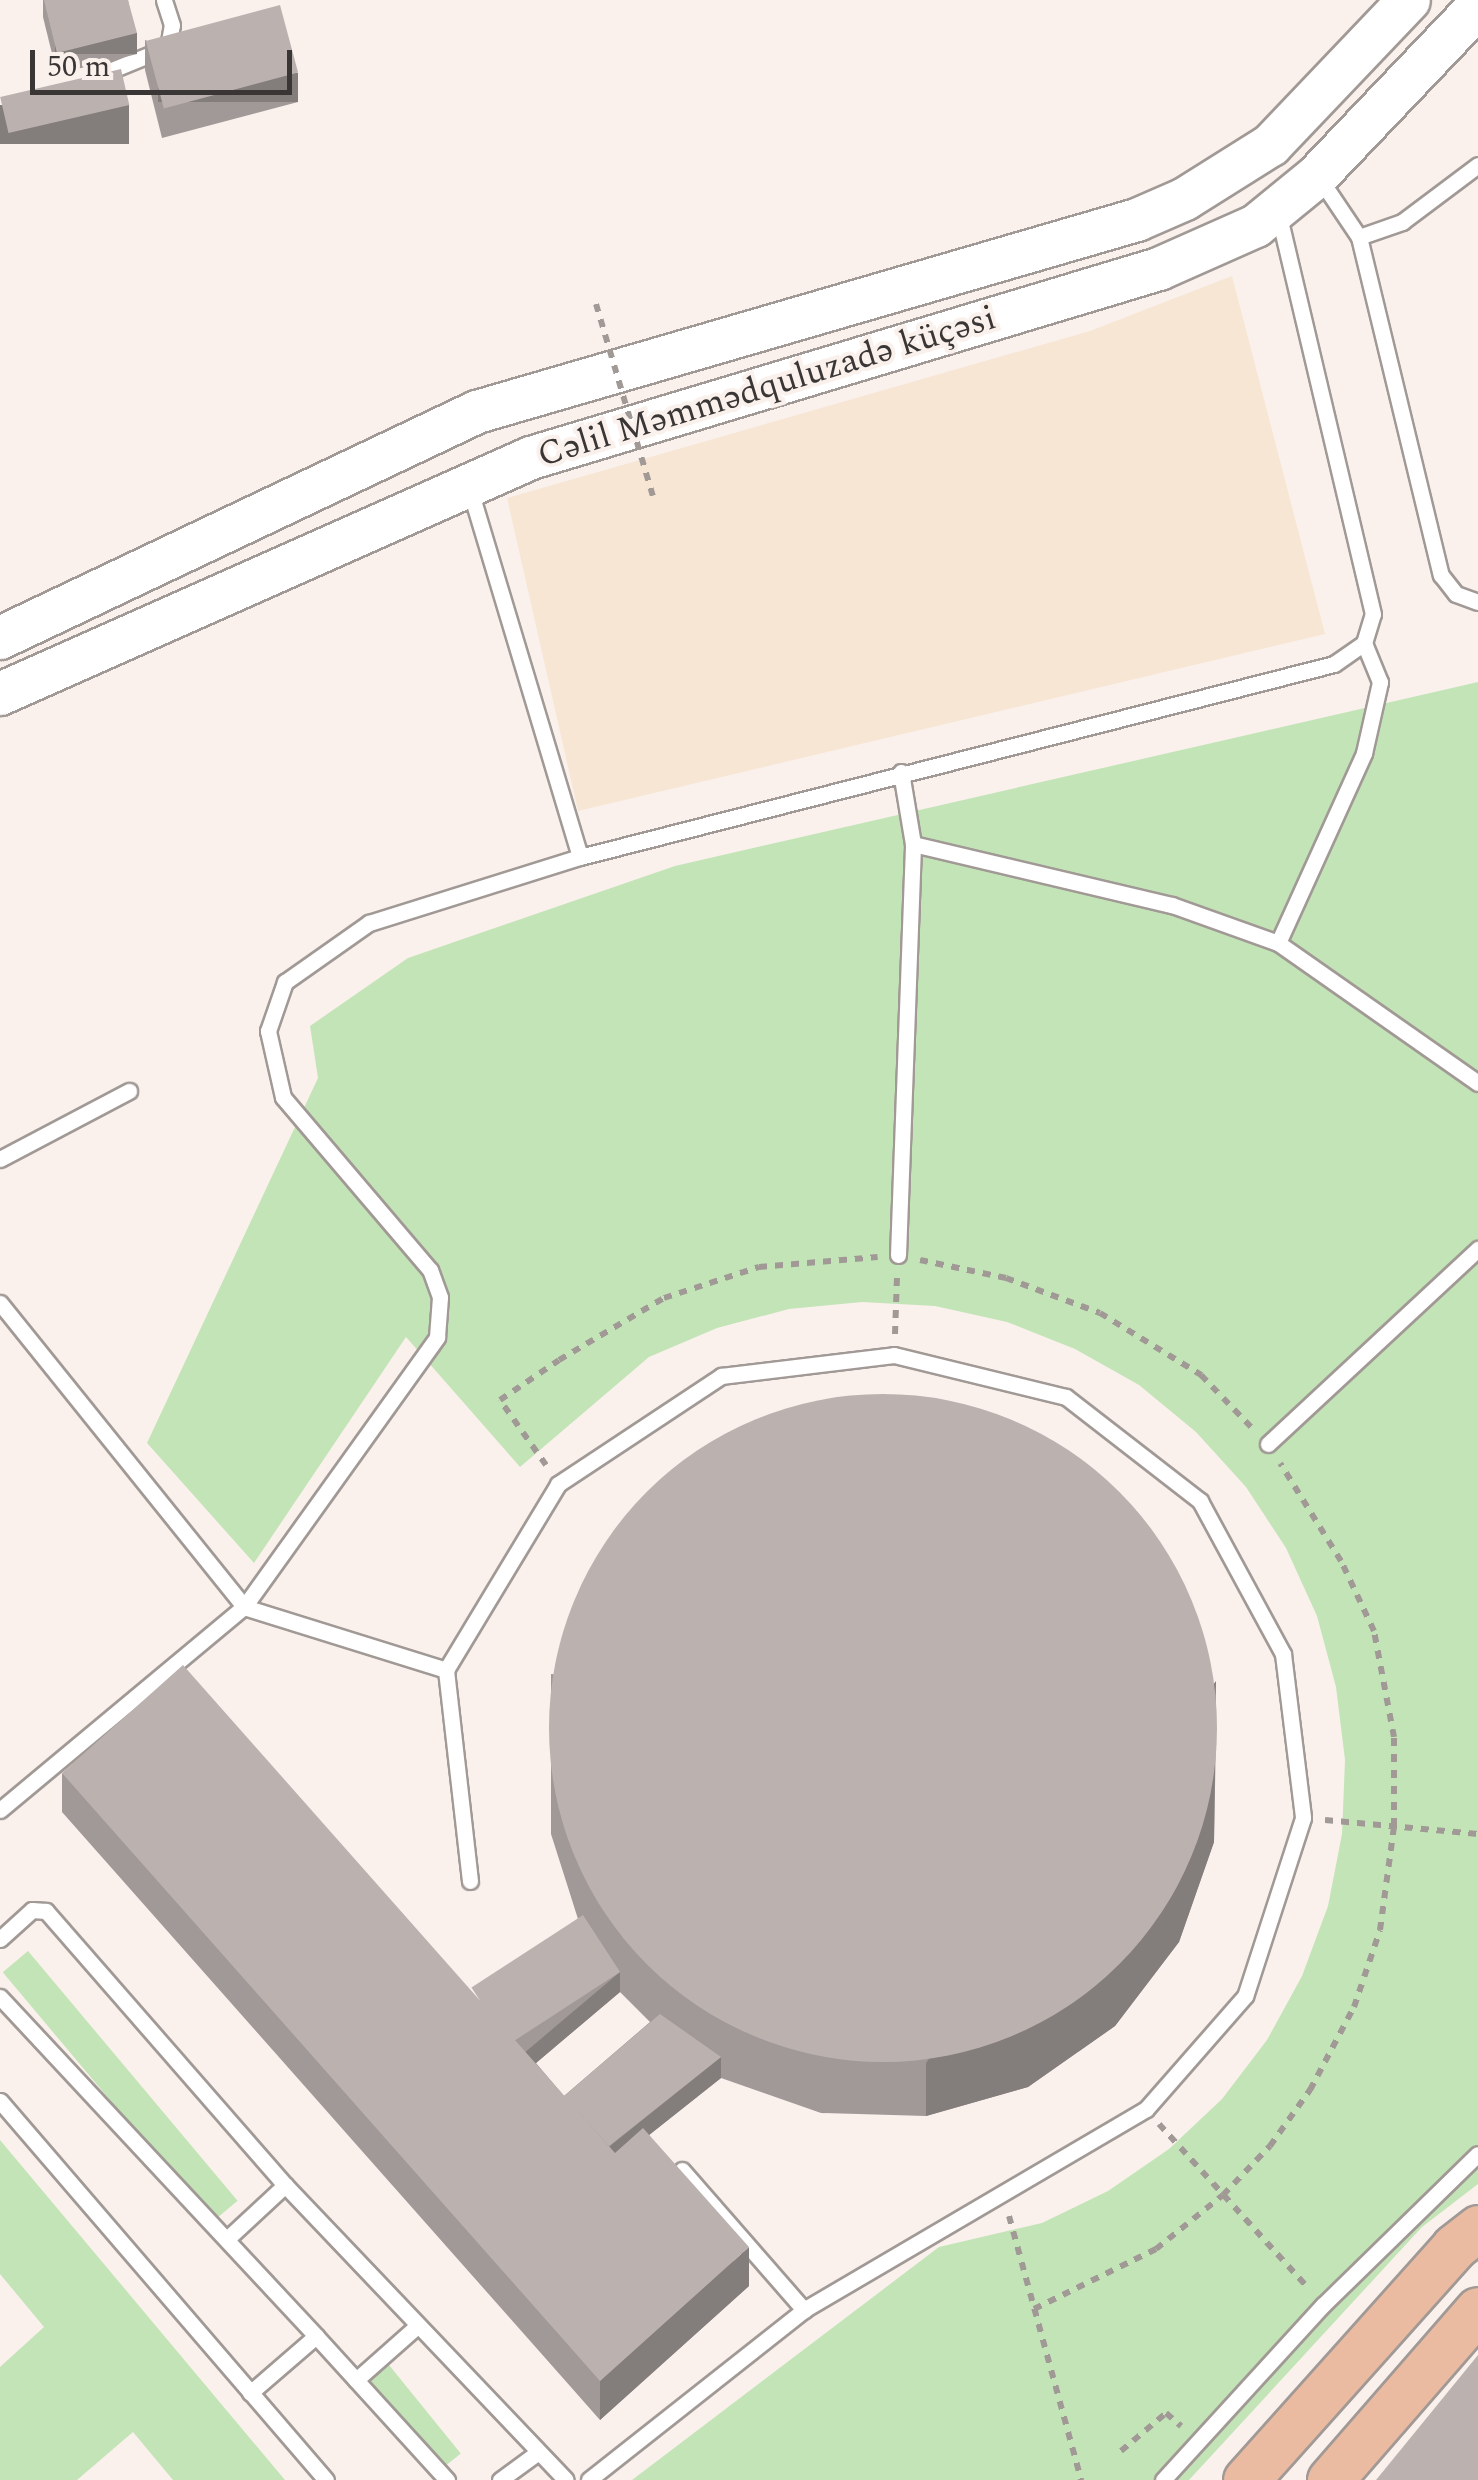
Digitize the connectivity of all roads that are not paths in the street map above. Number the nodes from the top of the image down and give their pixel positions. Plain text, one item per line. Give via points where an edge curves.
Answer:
1 (164, 0) edge
2 (1409, 0) edge
3 (1478, 7) edge
4 (88, 78) edge
5 (1245, 164) junction
6 (1478, 165) edge
7 (1318, 176) junction
8 (1278, 210) junction
9 (1359, 236) junction
10 (468, 482) junction
11 (1478, 602) edge
12 (0, 638) edge
13 (1364, 643) junction
14 (0, 694) edge
15 (901, 772) junction
16 (914, 844) junction
17 (580, 857) junction
18 (1278, 943) junction
19 (1478, 1083) edge
20 (129, 1092) dead end
21 (0, 1159) edge
22 (1478, 1249) edge
23 (898, 1255) road end
24 (0, 1304) edge
25 (1268, 1444) road end
26 (244, 1607) junction
27 (446, 1670) junction
28 (0, 1810) edge
29 (470, 1881) dead end
30 (0, 1939) edge
31 (0, 1997) edge
32 (0, 2101) edge
33 (1478, 2154) edge
34 (682, 2170) edge
35 (285, 2185) junction
36 (1478, 2228) edge
37 (228, 2238) junction
38 (804, 2310) junction
39 (1478, 2310) edge
40 (417, 2326) junction
41 (316, 2336) junction
42 (356, 2380) junction
43 (250, 2394) junction
44 (538, 2453) junction
45 (326, 2480) edge
46 (447, 2480) edge
47 (500, 2480) edge
48 (566, 2480) edge
49 (589, 2480) edge
50 (1163, 2480) edge
51 (1246, 2480) edge
52 (1330, 2480) edge

1 - 4 lane via 172,25 168,48
2 - 5 main road, Cəlil Məmmədquluzadə küçəsi
3 - 7 main road, Cəlil Məmmədquluzadə küçəsi
5 - 8 main road
5 - 12 main road, Cəlil Məmmədquluzadə küçəsi via 1137,220 477,412
6 - 9 lane via 1402,222
7 - 8 main road, Cəlil Məmmədquluzadə küçəsi
7 - 9 lane
8 - 10 main road, Cəlil Məmmədquluzadə küçəsi via 1159,269
8 - 13 lane via 1373,614
9 - 11 lane via 1441,575 1456,594
10 - 14 main road, Cəlil Məmmədquluzadə küçəsi
10 - 17 lane
13 - 15 lane via 1334,664
13 - 18 lane via 1380,682 1364,753
15 - 16 lane
15 - 17 lane
16 - 18 lane via 1172,905
16 - 23 lane
17 - 26 lane via 369,923 284,982 268,1031 283,1097 430,1270 440,1297 436,1337
18 - 19 lane
20 - 21 lane
22 - 25 lane
24 - 26 lane
26 - 27 lane
26 - 28 lane
27 - 29 lane
27 - 38 lane via 558,1484 721,1376 894,1355 1066,1397 1200,1501 1283,1654 1303,1818 1245,1996 1146,2109
30 - 35 lane via 32,1910 46,1911
31 - 37 lane
32 - 43 lane
33 - 50 lane via 1323,2305
34 - 38 lane
35 - 37 lane
35 - 40 lane
36 - 51 main road
37 - 41 lane
38 - 49 lane
39 - 52 main road
40 - 42 lane
40 - 44 lane
41 - 42 lane
41 - 43 lane
42 - 46 lane
43 - 45 lane
44 - 47 lane
44 - 48 lane

